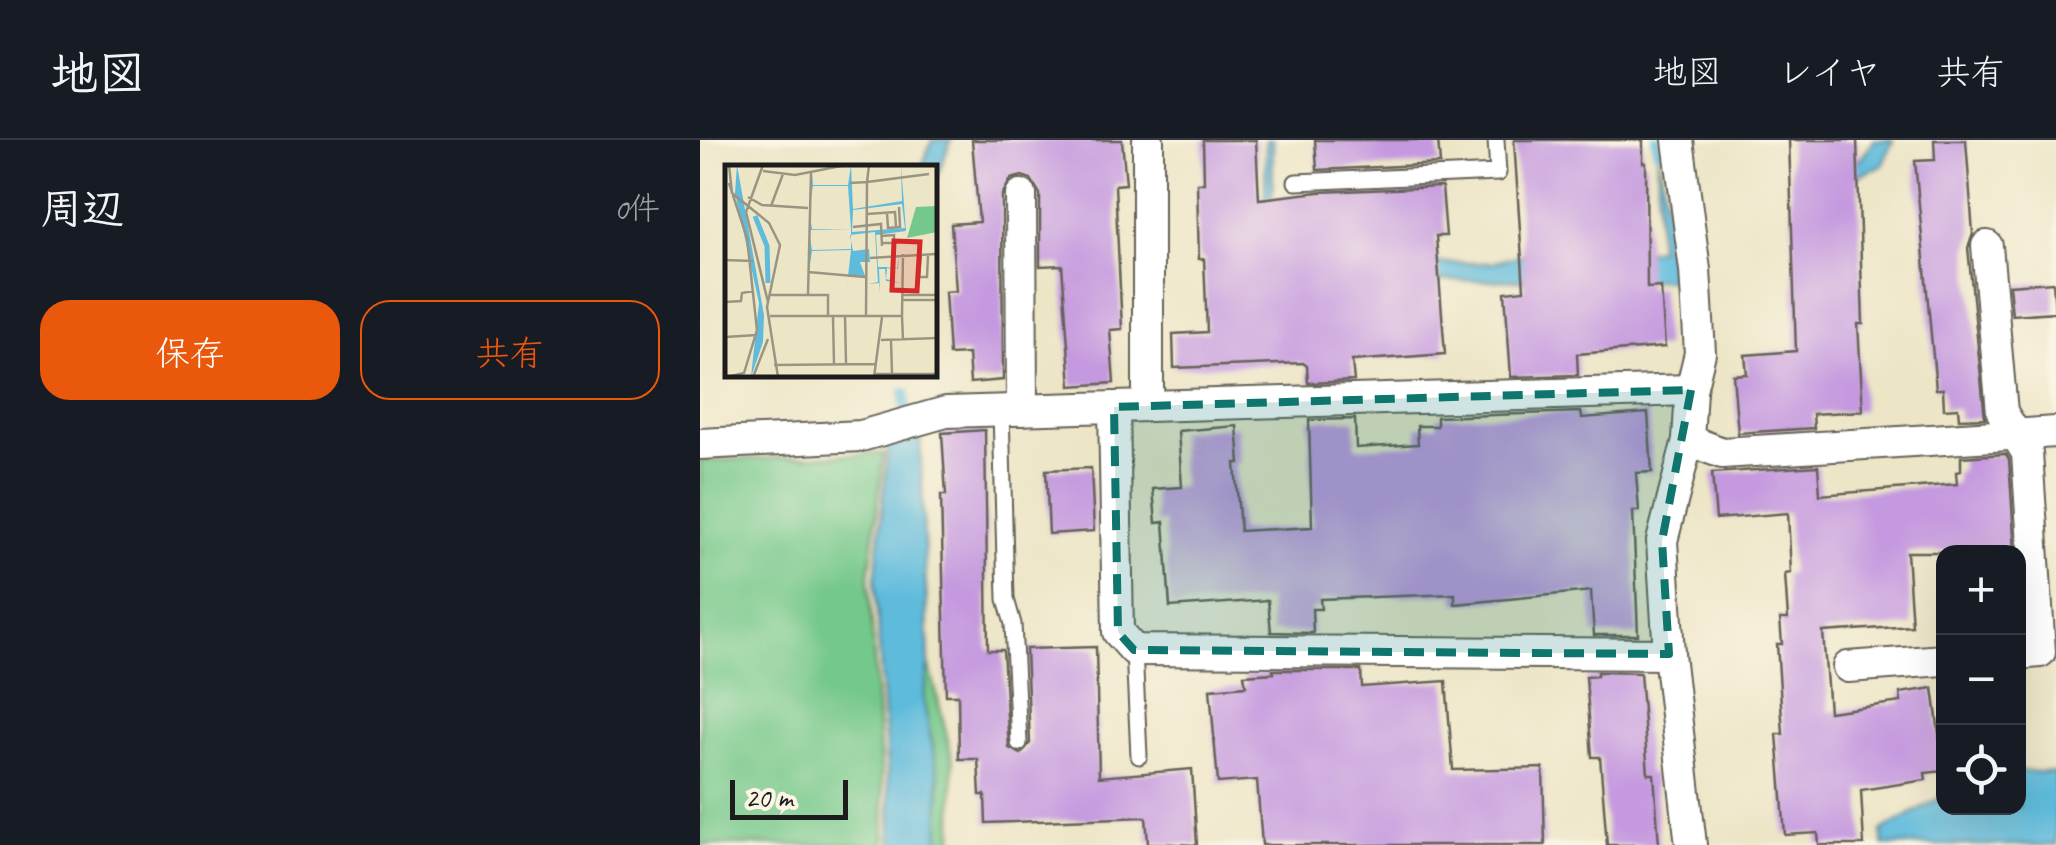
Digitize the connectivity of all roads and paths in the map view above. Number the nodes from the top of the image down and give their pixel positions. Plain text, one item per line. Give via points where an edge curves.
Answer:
1 (1148, 140) edge
2 (1496, 140) edge
3 (1678, 140) edge
4 (1296, 182) dead end
5 (1022, 195) dead end
6 (1987, 246) dead end
7 (1691, 390) junction
8 (1148, 406) junction
9 (1114, 407) junction
10 (1011, 410) junction
11 (2056, 432) edge
12 (2016, 434) junction
13 (1688, 440) junction
14 (700, 444) edge
15 (1134, 650) junction
16 (2026, 653) edge
17 (1669, 654) junction
18 (1936, 661) edge
19 (1848, 668) dead end
20 (1019, 743) dead end
21 (1139, 756) dead end
22 (1691, 845) edge

1 - 8 street
2 - 4 lane via 1498,173
3 - 7 street via 1700,353
5 - 10 street
6 - 12 street via 2002,412
7 - 8 street
7 - 13 street
8 - 9 street
9 - 10 street
9 - 15 street via 1118,632
10 - 14 street via 946,412 861,436
10 - 20 lane via 1006,599
11 - 12 street
12 - 13 street via 1722,453
12 - 16 street via 2027,453 2040,652
13 - 17 street via 1662,541
15 - 17 street
15 - 21 lane
17 - 22 street
18 - 19 street

